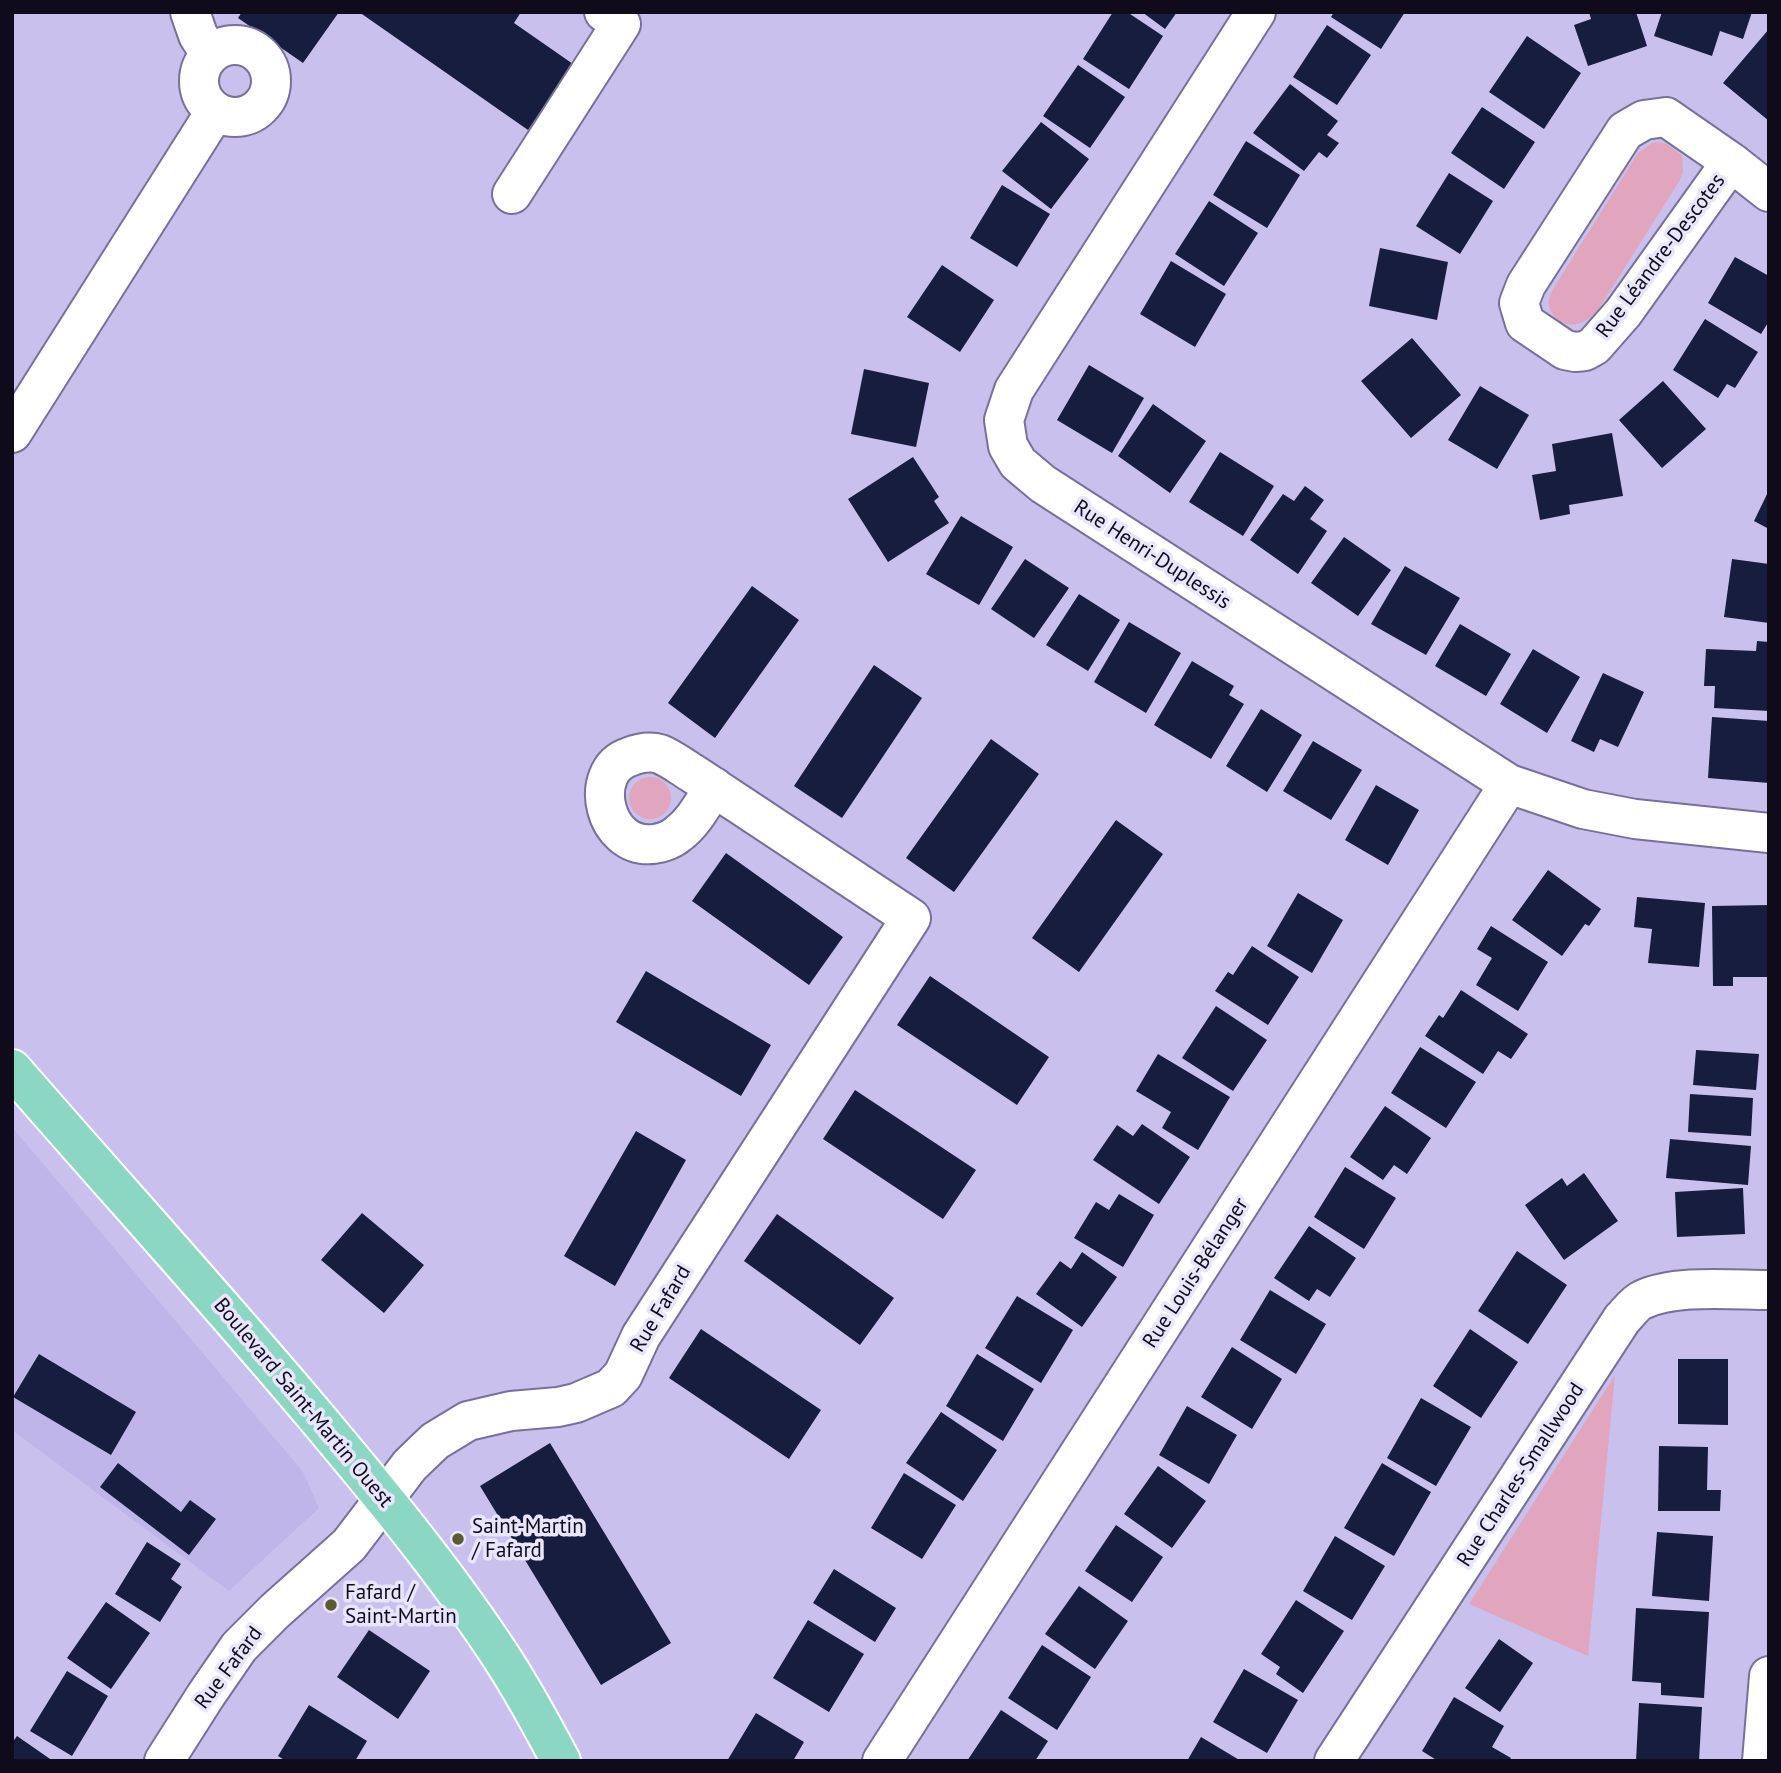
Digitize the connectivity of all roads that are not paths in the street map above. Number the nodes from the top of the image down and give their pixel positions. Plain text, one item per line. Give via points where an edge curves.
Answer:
1 (190, 12) edge
2 (604, 12) edge
3 (1256, 12) edge
4 (209, 54) junction
5 (215, 112) junction
6 (1731, 162) junction
7 (1769, 192) edge
8 (512, 194) dead end
9 (12, 433) edge
10 (1509, 784) junction
11 (714, 787) dead end
12 (1769, 833) edge
13 (12, 1069) edge
14 (1769, 1290) edge
15 (384, 1499) junction
16 (1769, 1676) edge
17 (164, 1761) edge
18 (561, 1761) edge
19 (882, 1761) edge
20 (1334, 1761) edge
21 (1762, 1761) edge

1 - 4 street
2 - 8 street via 621,24
3 - 10 street, Rue Henri-Duplessis via 1014,390 1004,420 1007,446 1018,463 1043,484
4 - 5 street via 198,80 205,102
4 - 5 street via 229,45 250,48 262,57 271,76 268,96 254,111 235,118
5 - 9 street
6 - 6 street, Rue Léandre-Descotes via 1666,117 1644,120 1625,131 1526,285 1519,303 1525,323 1565,350 1585,351 1594,346 1623,313
6 - 7 street, Rue Léandre-Descotes
10 - 12 street, Rue Henri-Duplessis via 1583,809 1635,819
10 - 19 street, Rue Louis-Bélanger
11 - 15 street, Rue Fafard via 911,918 641,1336 623,1375 611,1388 576,1403 468,1421 435,1441
13 - 15 main road, Boulevard Saint-Martin Ouest via 241,1327
14 - 20 street, Rue Charles-Smallwood via 1665,1293 1640,1300 1622,1319
15 - 17 street, Rue Fafard via 349,1545 239,1647
15 - 18 main road, Boulevard Saint-Martin Ouest via 478,1623
16 - 21 street

